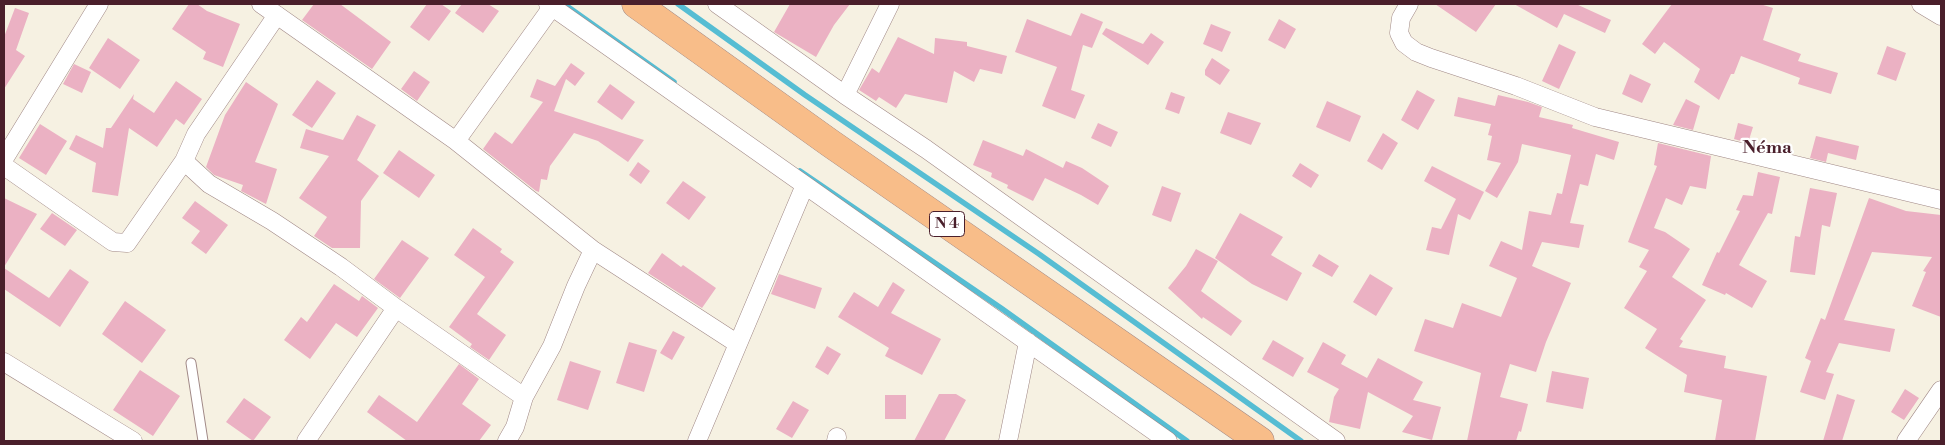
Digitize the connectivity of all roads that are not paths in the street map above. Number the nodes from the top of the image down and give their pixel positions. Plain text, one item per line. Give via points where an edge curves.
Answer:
1 (99, 4) edge
2 (260, 4) edge
3 (636, 4) edge
4 (717, 4) edge
5 (890, 4) edge
6 (1409, 4) edge
7 (1921, 4) edge
8 (550, 5) edge
9 (277, 15) junction
10 (1941, 16) edge
11 (845, 95) junction
12 (456, 141) junction
13 (4, 159) edge
14 (184, 161) junction
15 (4, 166) edge
16 (805, 186) junction
17 (1941, 200) edge
18 (593, 250) junction
19 (396, 308) junction
20 (1028, 342) junction
21 (738, 344) junction
22 (4, 362) edge
23 (191, 363) dead end
24 (1941, 390) edge
25 (524, 397) junction
26 (1249, 438) edge
27 (1910, 440) edge
28 (133, 441) edge
29 (203, 441) edge
30 (306, 441) edge
31 (507, 441) edge
32 (697, 441) edge
33 (1008, 441) edge
34 (1168, 441) edge
35 (1336, 441) edge

1 - 13 street
2 - 9 street
3 - 26 highway, N 4
4 - 11 street
5 - 11 street
6 - 17 street via 1401,18 1399,33 1404,43 1431,58 1595,117
7 - 10 street
8 - 12 street
8 - 16 street
9 - 12 street
9 - 14 street via 196,134
11 - 35 street
12 - 18 street
14 - 15 street via 127,243 113,242
14 - 19 street via 209,184 341,266
16 - 20 street
16 - 21 street
18 - 21 street
18 - 25 street via 552,346
19 - 25 street
19 - 30 street
20 - 33 street
20 - 34 street
21 - 32 street
22 - 28 street
23 - 29 lane
24 - 27 street
25 - 31 street

